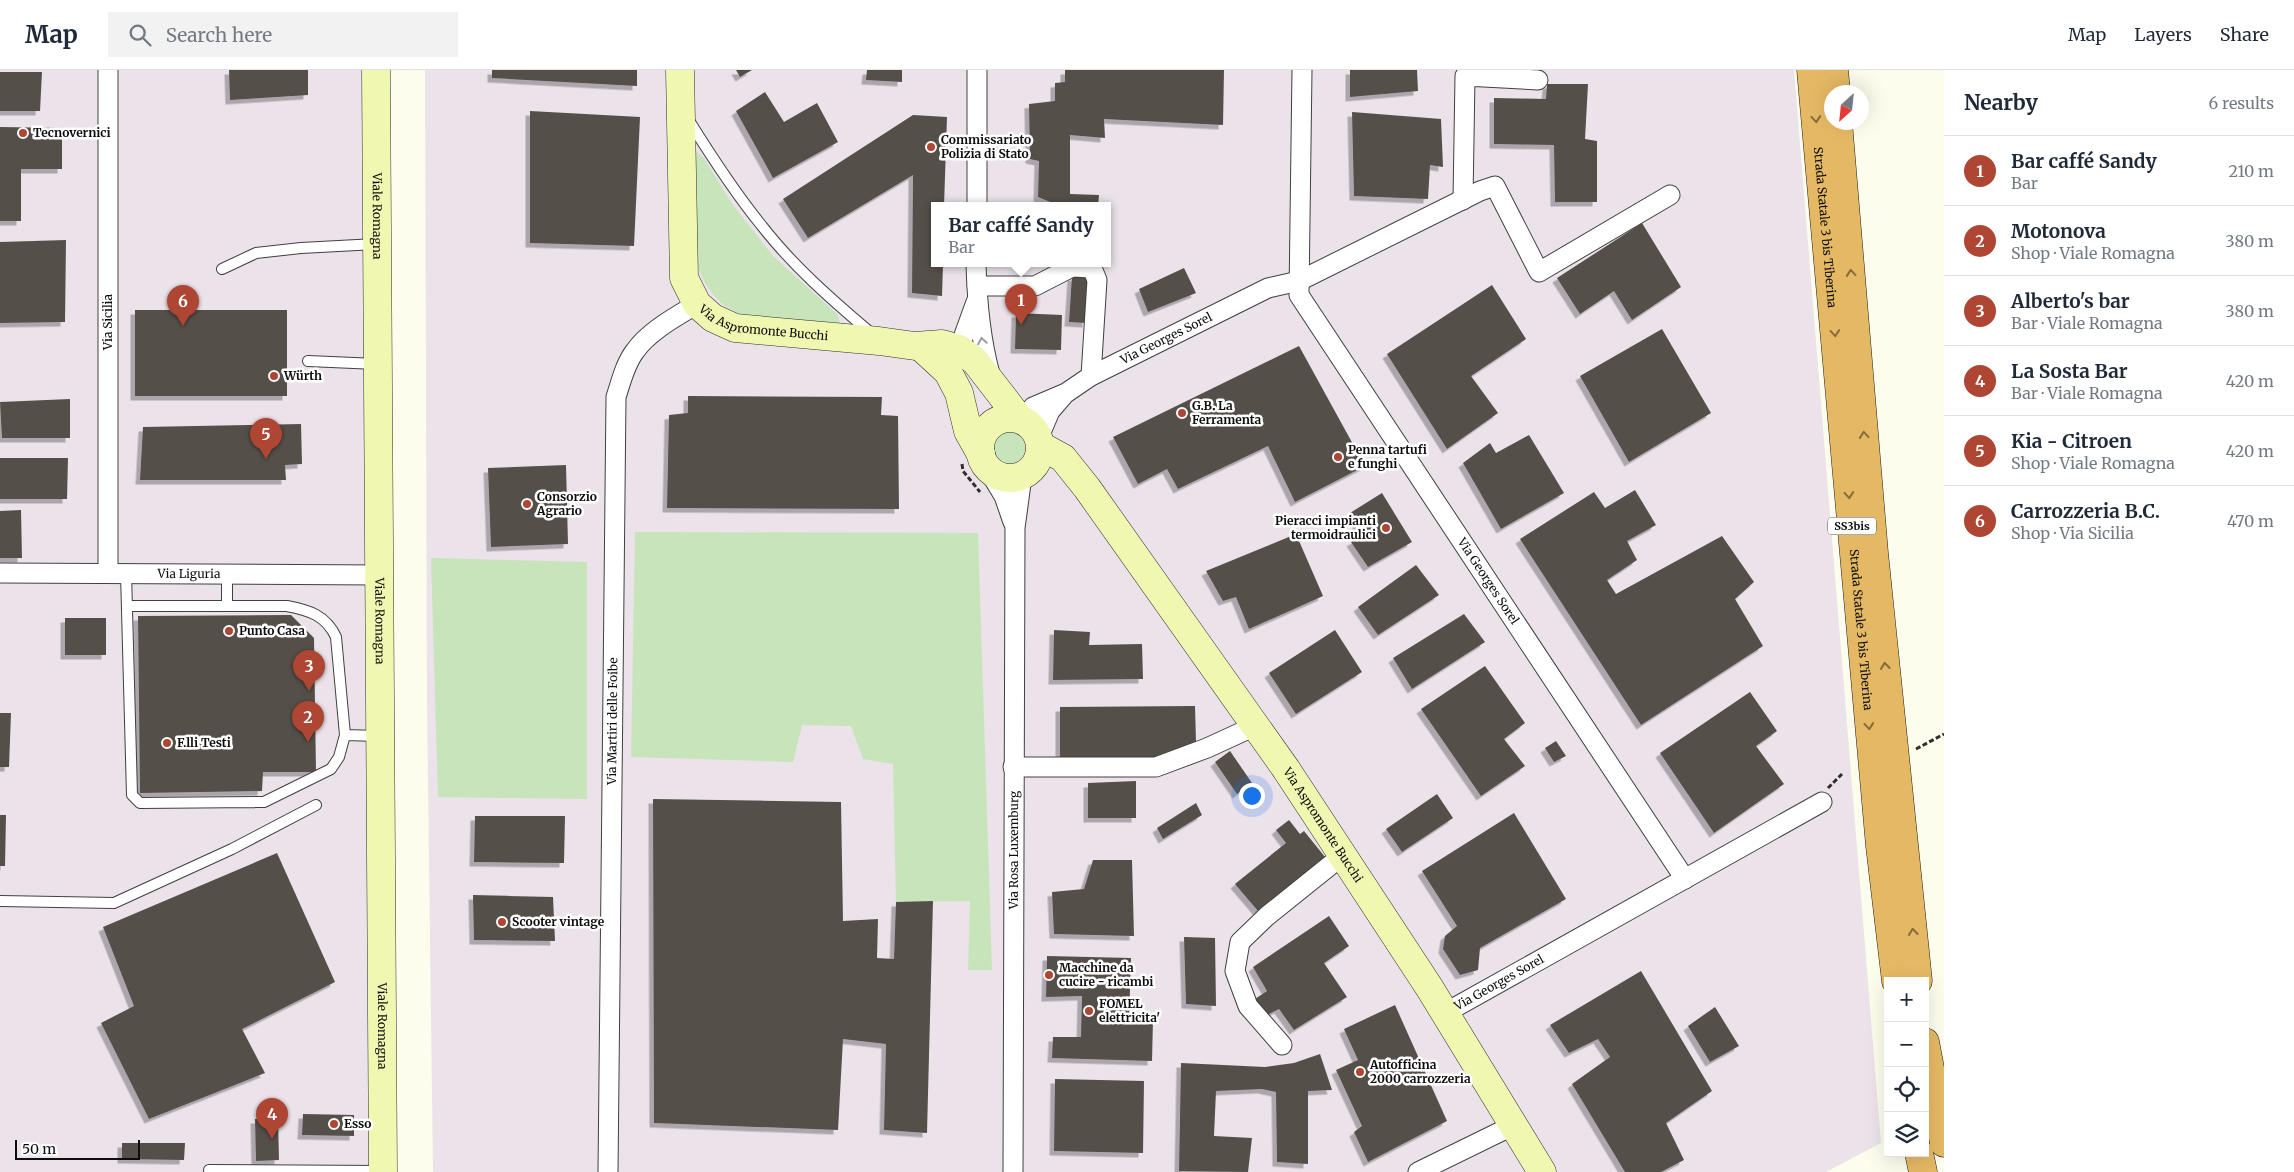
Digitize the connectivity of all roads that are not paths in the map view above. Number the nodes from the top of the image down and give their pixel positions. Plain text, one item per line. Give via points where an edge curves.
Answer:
1 (108, 70) edge
2 (376, 70) edge
3 (680, 70) edge
4 (977, 70) edge
5 (1302, 70) edge
6 (1811, 70) edge
7 (1834, 70) edge
8 (1538, 80) dead end
9 (1835, 85) edge
10 (679, 105) junction
11 (1839, 130) edge
12 (1670, 195) dead end
13 (1462, 200) junction
14 (977, 202) edge
15 (377, 244) junction
16 (976, 267) edge
17 (222, 269) dead end
18 (1299, 282) junction
19 (977, 292) junction
20 (697, 304) junction
21 (879, 340) junction
22 (947, 341) junction
23 (308, 361) dead end
24 (378, 364) junction
25 (1091, 376) junction
26 (992, 382) junction
27 (959, 393) junction
28 (1029, 445) junction
29 (976, 461) junction
30 (1014, 528) junction
31 (0, 573) edge
32 (117, 573) junction
33 (227, 574) junction
34 (378, 575) junction
35 (127, 606) junction
36 (227, 606) junction
37 (1255, 726) junction
38 (346, 735) junction
39 (380, 736) junction
40 (1013, 767) junction
41 (1822, 802) dead end
42 (316, 805) dead end
43 (1343, 856) junction
44 (1685, 879) junction
45 (0, 901) edge
46 (1896, 977) edge
47 (1918, 977) edge
48 (1445, 1013) junction
49 (1282, 1045) dead end
50 (1929, 1063) edge
51 (1514, 1125) junction
52 (1944, 1143) edge
53 (1920, 1157) edge
54 (209, 1170) dead end
55 (383, 1171) edge
56 (608, 1172) edge
57 (1012, 1172) edge
58 (1418, 1172) edge
59 (1542, 1172) edge
60 (1923, 1172) edge

1 - 32 street, Via Sicilia
2 - 15 street, Viale Romagna
3 - 10 street, Via Aspromonte Bucchi
4 - 14 street
5 - 18 street, Via Georges Sorel
6 -> 46 highway, Strada Statale 3 bis Tiberina / SS3bis via 1878,826
7 - 9 highway
8 - 13 street via 1465,76
10 - 20 street, Via Aspromonte Bucchi via 684,278
10 - 21 lane via 762,227 834,302
47 -> 11 highway, Strada Statale 3 bis Tiberina / SS3bis via 1874,553
12 - 13 street, Via Georges Sorel via 1539,272 1495,186
13 - 18 street, Via Georges Sorel
15 - 17 lane via 256,253
15 - 24 street, Viale Romagna
16 - 19 street
18 - 25 street, Via Georges Sorel via 1268,288
18 - 44 street, Via Georges Sorel via 1299,295
19 - 22 street
19 - 25 street via 1035,286 1072,267 1092,268 1097,280
26 -> 19 street via 982,343
20 - 21 street, Via Aspromonte Bucchi via 712,318 735,328
20 - 56 street, Via Martiri delle Foibe via 663,325 635,350 616,398
21 - 22 street, Via Aspromonte Bucchi
22 - 26 street, Via Aspromonte Bucchi via 975,361
22 - 27 street
22 - 27 street via 948,372
23 - 24 lane
24 - 34 street, Viale Romagna
25 - 28 street, Via Georges Sorel via 1066,394 1050,411
26 - 28 street, Via Aspromonte Bucchi
27 - 29 street
28 - 29 street, Via Aspromonte Bucchi via 1012,478 993,473
28 - 29 street via 1008,418 998,420 983,434
28 - 30 street, Via Rosa Luxemburg
28 - 37 street, Via Aspromonte Bucchi via 1063,458
29 - 30 street, Via Rosa Luxemburg via 1004,496
30 - 40 street, Via Rosa Luxemburg
31 - 32 street, Via Liguria
32 - 33 street, Via Liguria
32 - 35 lane
33 - 34 street, Via Liguria
33 - 36 lane
34 - 39 street, Viale Romagna
35 - 36 lane
35 - 38 lane via 132,795 140,803 264,802 331,769
36 - 38 lane via 287,606 308,610 332,627 336,637
37 - 40 street via 1156,767
37 - 43 street, Via Aspromonte Bucchi
38 - 39 lane
39 - 55 street, Viale Romagna
40 - 57 street, Via Rosa Luxemburg
41 - 44 street, Via Georges Sorel
42 - 45 lane via 232,849 114,903
43 - 48 street, Via Aspromonte Bucchi
43 - 49 street via 1267,916 1240,942 1235,971 1248,1006
44 - 48 street, Via Georges Sorel
48 - 51 street, Via Aspromonte Bucchi
50 - 52 highway
51 - 58 street
51 - 59 street, Via Aspromonte Bucchi
53 - 60 highway
54 - 55 lane

